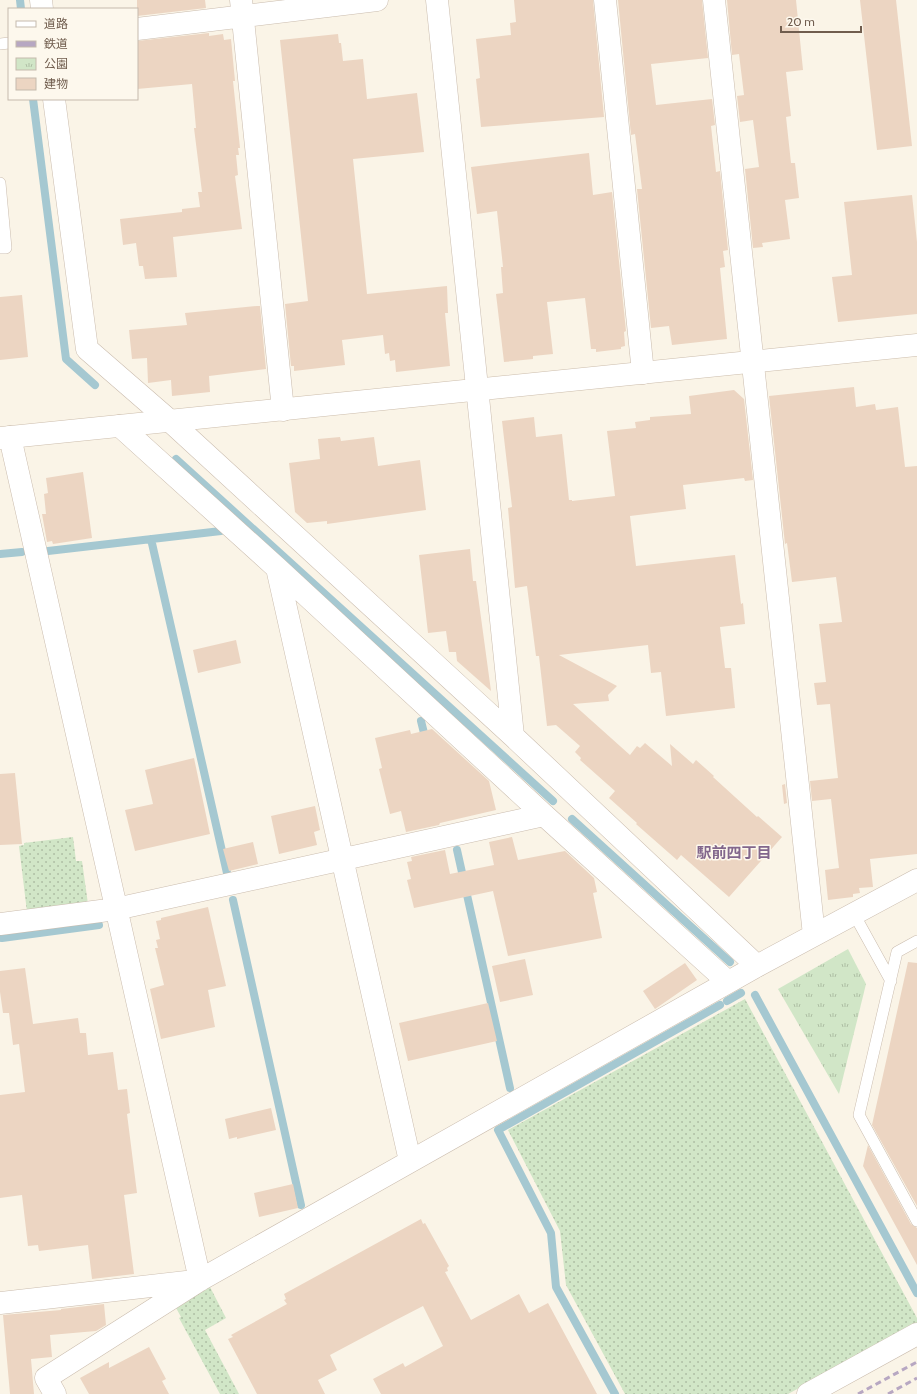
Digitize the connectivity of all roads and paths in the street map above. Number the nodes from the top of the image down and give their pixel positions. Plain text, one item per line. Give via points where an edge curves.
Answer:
1 (377, 0) edge
2 (437, 0) edge
3 (605, 0) edge
4 (714, 0) edge
5 (242, 8) edge
6 (138, 29) edge
7 (54, 100) edge
8 (0, 183) edge
9 (0, 248) edge
10 (917, 345) edge
11 (753, 362) junction
12 (643, 373) junction
13 (477, 390) junction
14 (283, 410) junction
15 (170, 421) junction
16 (120, 426) junction
17 (5, 437) edge
18 (277, 568) junction
19 (513, 736) junction
20 (544, 815) junction
21 (342, 859) junction
22 (917, 880) edge
23 (116, 909) junction
24 (854, 914) junction
25 (0, 924) edge
26 (814, 935) junction
27 (917, 941) edge
28 (757, 966) junction
29 (891, 981) junction
30 (728, 982) junction
31 (410, 1161) junction
32 (917, 1221) edge
33 (200, 1280) junction
34 (0, 1303) edge
35 (917, 1334) edge
36 (55, 1394) edge
37 (808, 1394) edge

1 - 5 street
2 - 13 street
3 - 12 street
4 - 11 street
5 - 6 street
5 - 14 street
7 - 15 street via 87,348
8 - 9 lane via 6,248
10 - 11 street
11 - 12 street
11 - 26 street
12 - 13 street
13 - 14 street
13 - 19 street
14 - 15 street
15 - 16 street
15 - 19 street
16 - 17 street
16 - 18 street
17 - 23 street
18 - 20 street
18 - 21 street
19 - 28 street
20 - 21 street
20 - 30 street
21 - 23 street
21 - 31 street
22 - 24 street
23 - 25 street
23 - 33 street
24 - 26 street
24 - 29 lane
26 - 28 street
27 - 29 lane via 897,952
28 - 30 street
29 - 32 lane via 859,1115
30 - 31 street
31 - 33 street
33 - 34 street
33 - 36 street via 46,1378
35 - 37 street

